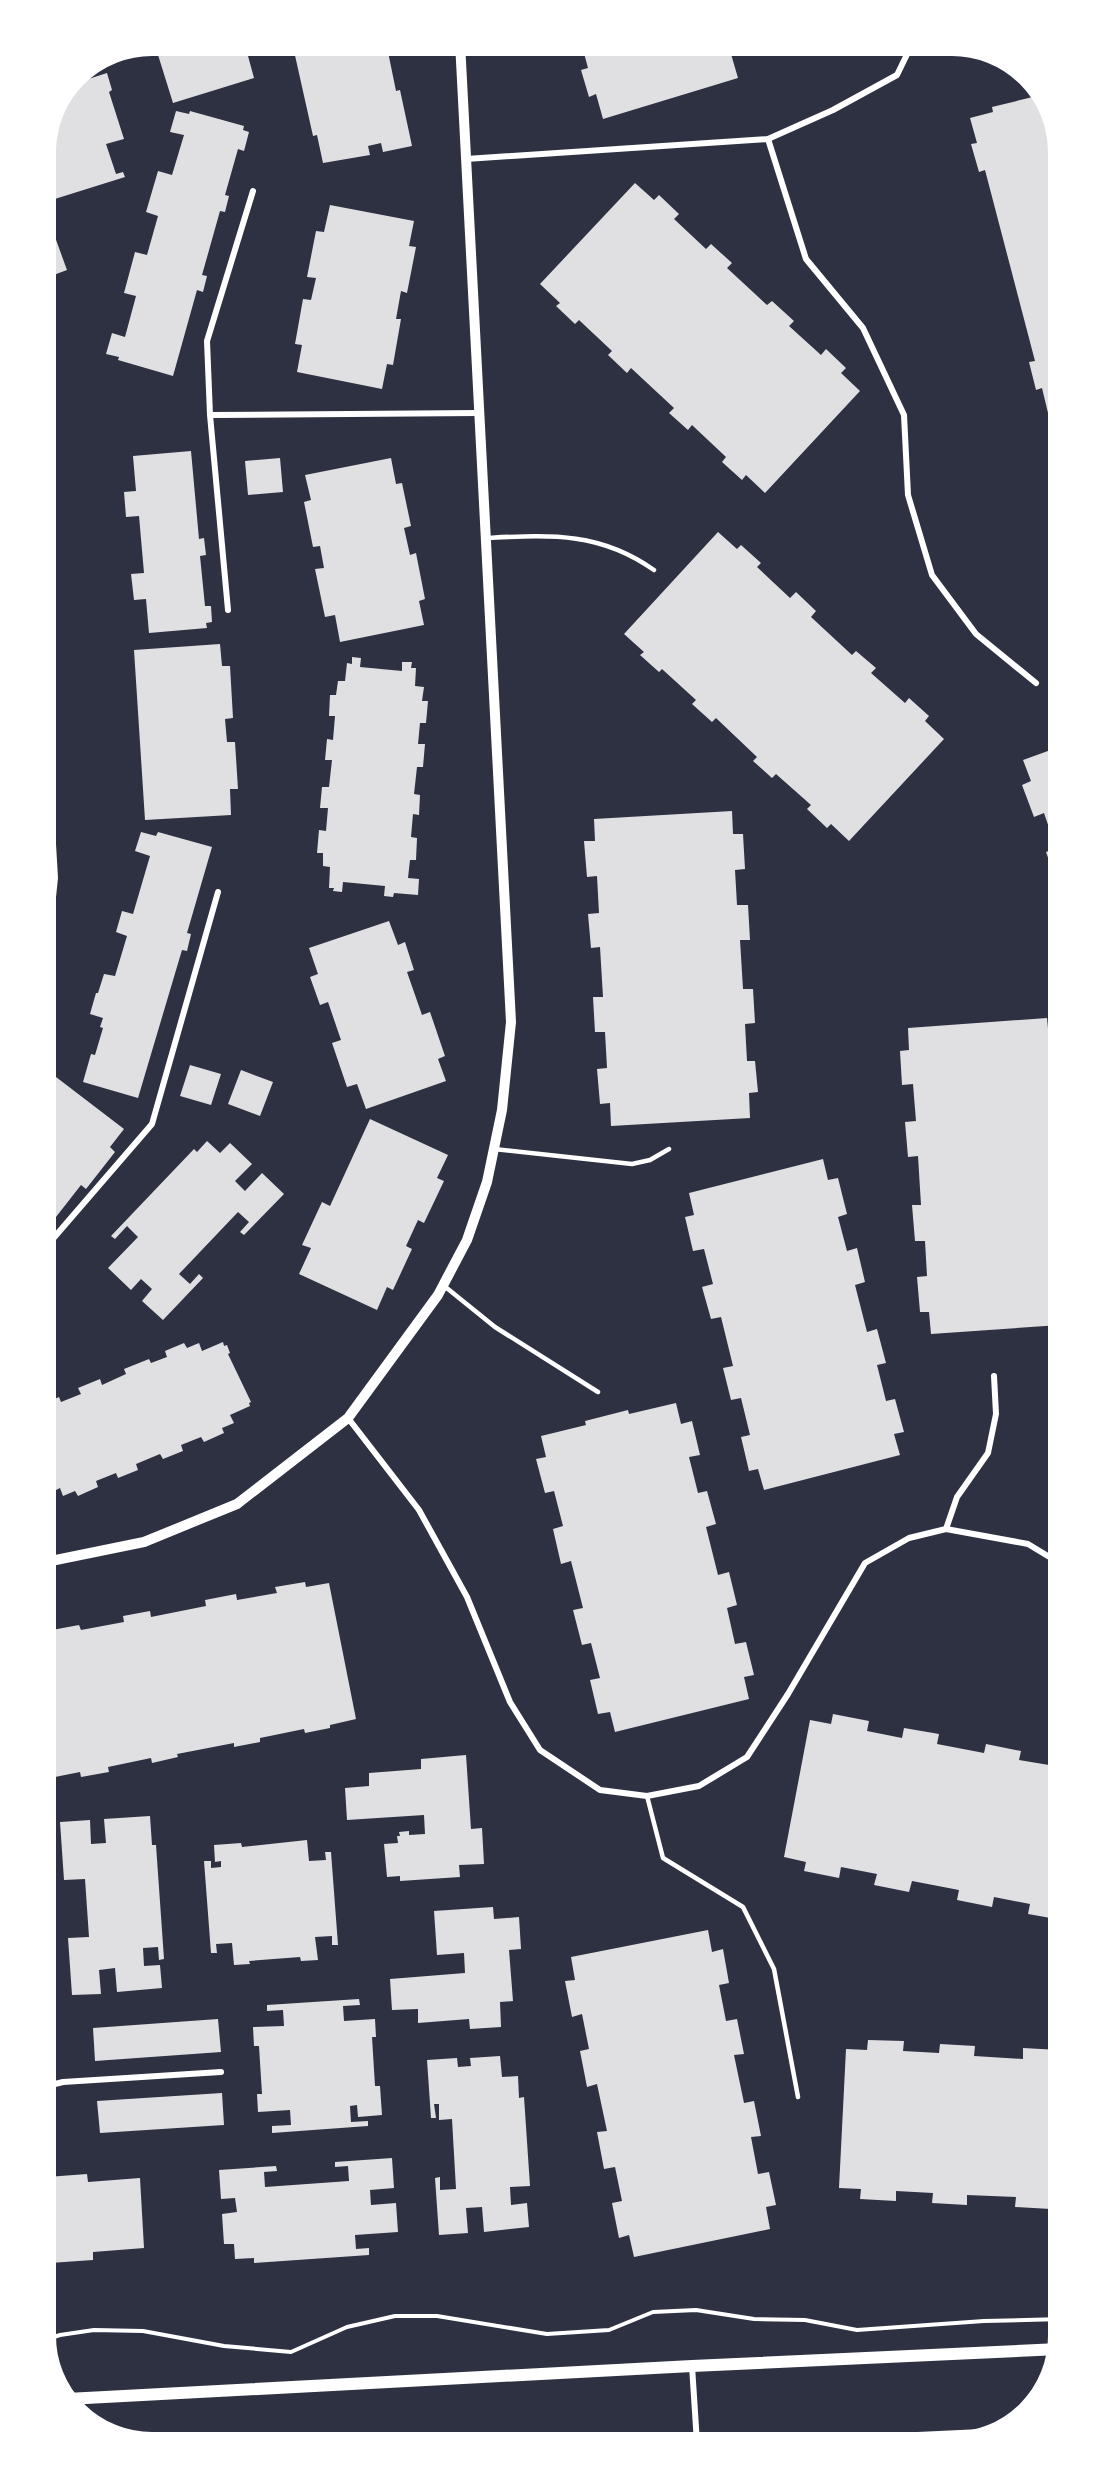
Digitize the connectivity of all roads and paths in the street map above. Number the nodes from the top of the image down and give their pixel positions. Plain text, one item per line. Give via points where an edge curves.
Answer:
1 (460, 52) edge
2 (908, 53) edge
3 (768, 139) junction
4 (465, 159) junction
5 (253, 191) dead end
6 (478, 413) junction
7 (210, 415) junction
8 (485, 538) junction
9 (654, 570) dead end
10 (228, 610) dead end
11 (1036, 683) dead end
12 (53, 827) edge
13 (218, 892) dead end
14 (53, 903) edge
15 (494, 1149) junction
16 (669, 1149) dead end
17 (53, 1239) edge
18 (443, 1286) junction
19 (994, 1376) dead end
20 (598, 1392) dead end
21 (348, 1418) junction
22 (946, 1529) junction
23 (1052, 1559) edge
24 (52, 1561) edge
25 (647, 1796) junction
26 (221, 2072) dead end
27 (52, 2085) edge
28 (798, 2097) dead end
29 (1052, 2319) edge
30 (52, 2338) edge
31 (1051, 2349) edge
32 (692, 2366) junction
33 (74, 2399) edge
34 (982, 2432) edge
35 (697, 2436) edge
36 (897, 2436) edge

1 - 4 street
2 - 3 street via 897,75
3 - 4 street
3 - 11 street via 806,259 863,328 904,415 908,495 932,575 976,634
4 - 6 street
5 - 7 street via 207,342
6 - 7 street
6 - 8 street
7 - 10 street
8 - 9 lane via 550,535 593,541
8 - 15 street via 511,1022
12 - 14 street via 56,878
13 - 17 street via 152,1124
15 - 16 lane via 632,1164 650,1160
15 - 18 street via 467,1240
18 - 20 lane via 495,1327
18 - 21 street
19 - 22 street via 996,1414 988,1453 957,1497
21 - 24 street via 237,1504 144,1542
21 - 25 street via 419,1510 467,1598 510,1702 540,1750 600,1790
22 - 23 street via 1028,1544
22 - 25 street via 909,1538 866,1563 747,1757 699,1786
25 - 28 lane via 663,1858 743,1907 774,1969
26 - 27 street
29 - 30 path via 857,2330 805,2320 754,2319 696,2310 652,2312 609,2330 547,2334 437,2316 395,2316 347,2327 291,2352 224,2346 144,2331 94,2330
31 - 32 main road
32 - 33 main road
32 - 35 street
34 - 36 street

